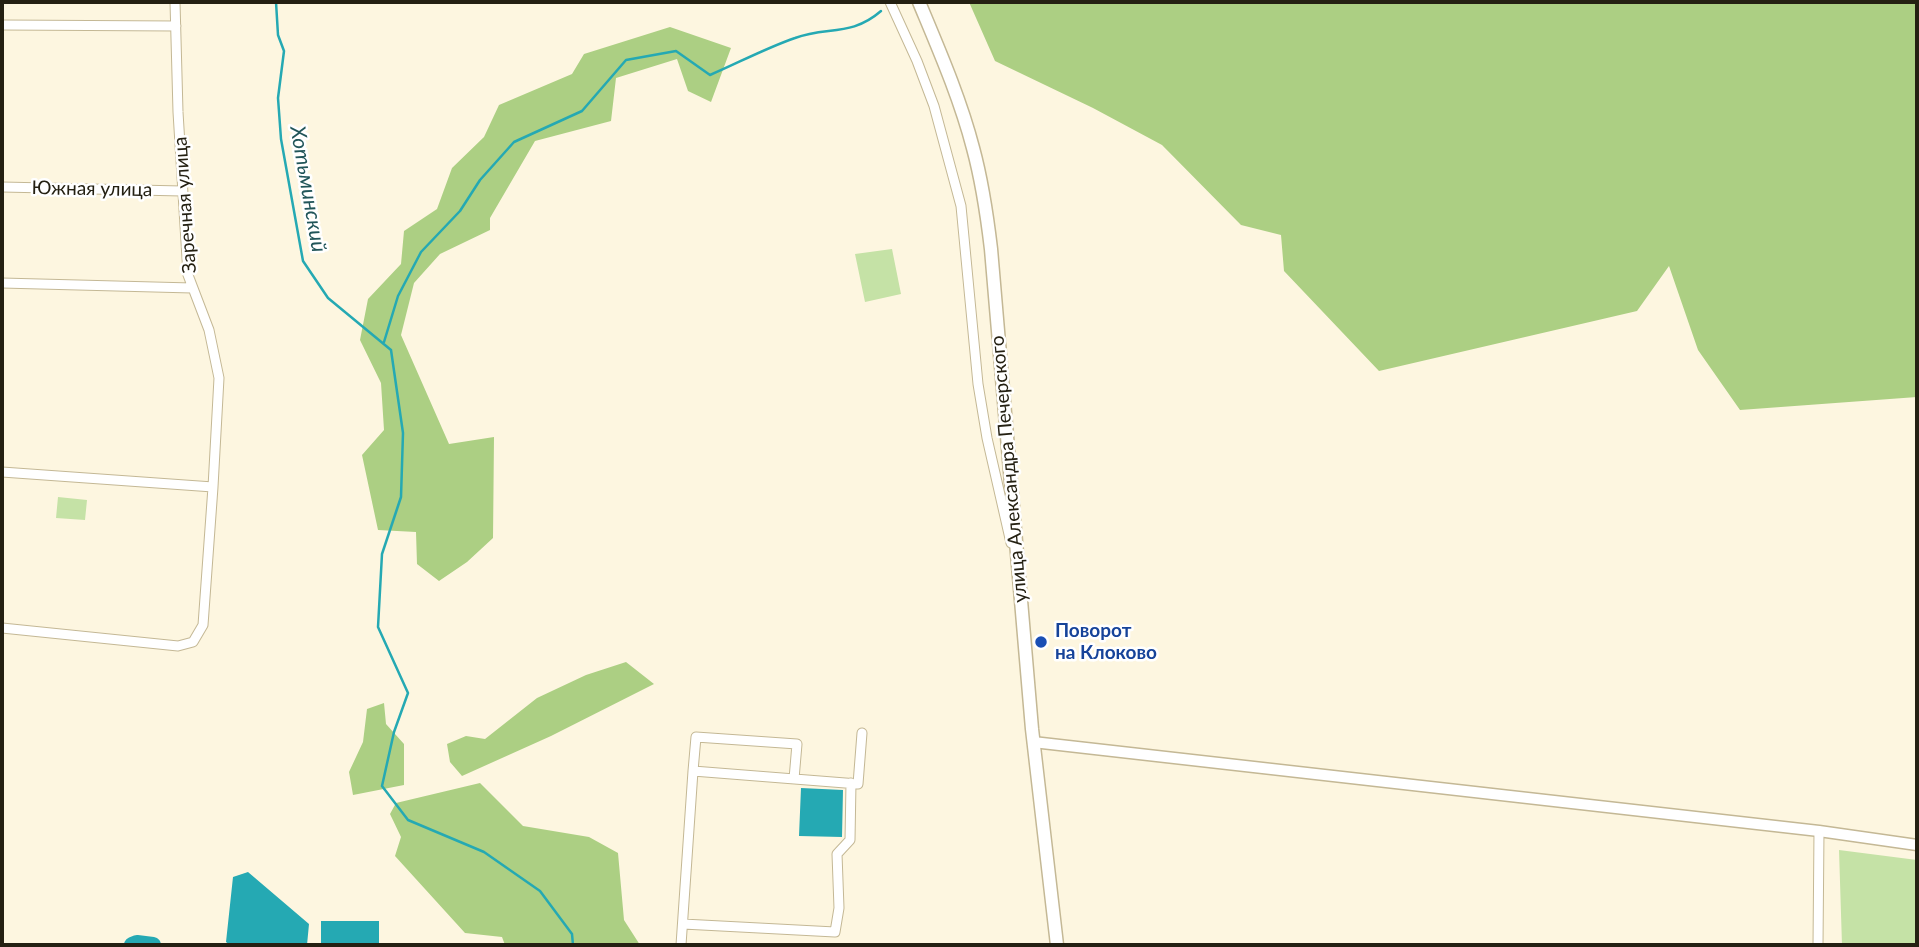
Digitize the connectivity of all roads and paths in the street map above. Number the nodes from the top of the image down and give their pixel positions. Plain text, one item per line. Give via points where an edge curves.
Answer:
1 (175, 2) edge
2 (890, 2) edge
3 (919, 2) edge
4 (2, 24) edge
5 (176, 26) junction
6 (2, 187) edge
7 (182, 191) junction
8 (2, 283) edge
9 (192, 288) junction
10 (2, 472) edge
11 (214, 487) junction
12 (1018, 570) junction
13 (2, 628) edge
14 (862, 733) dead end
15 (1033, 742) junction
16 (693, 771) junction
17 (794, 779) junction
18 (851, 783) junction
19 (1819, 831) junction
20 (1917, 845) edge
21 (683, 923) junction
22 (681, 945) edge
23 (1057, 945) edge
24 (1818, 945) edge

1 - 5 street, Заречная улица
2 - 12 street via 934,106 961,206 978,384
3 - 12 main road, улица Александра Печерского via 958,100 984,193
4 - 5 street
5 - 7 street, Заречная улица
6 - 7 street, Южная улица
7 - 9 street, Заречная улица
8 - 9 street
9 - 11 street, Заречная улица via 209,330 219,378
10 - 11 street
11 - 13 street, Заречная улица via 203,625 192,642 178,646
12 - 15 main road, улица Александра Печерского
14 - 18 street via 858,784
15 - 19 street
15 - 23 main road, улица Александра Печерского
16 - 17 street
16 - 17 street via 696,737 797,744
16 - 21 street
17 - 18 street
18 - 21 street via 850,839 837,855 835,932
19 - 20 street
19 - 24 street
21 - 22 street

